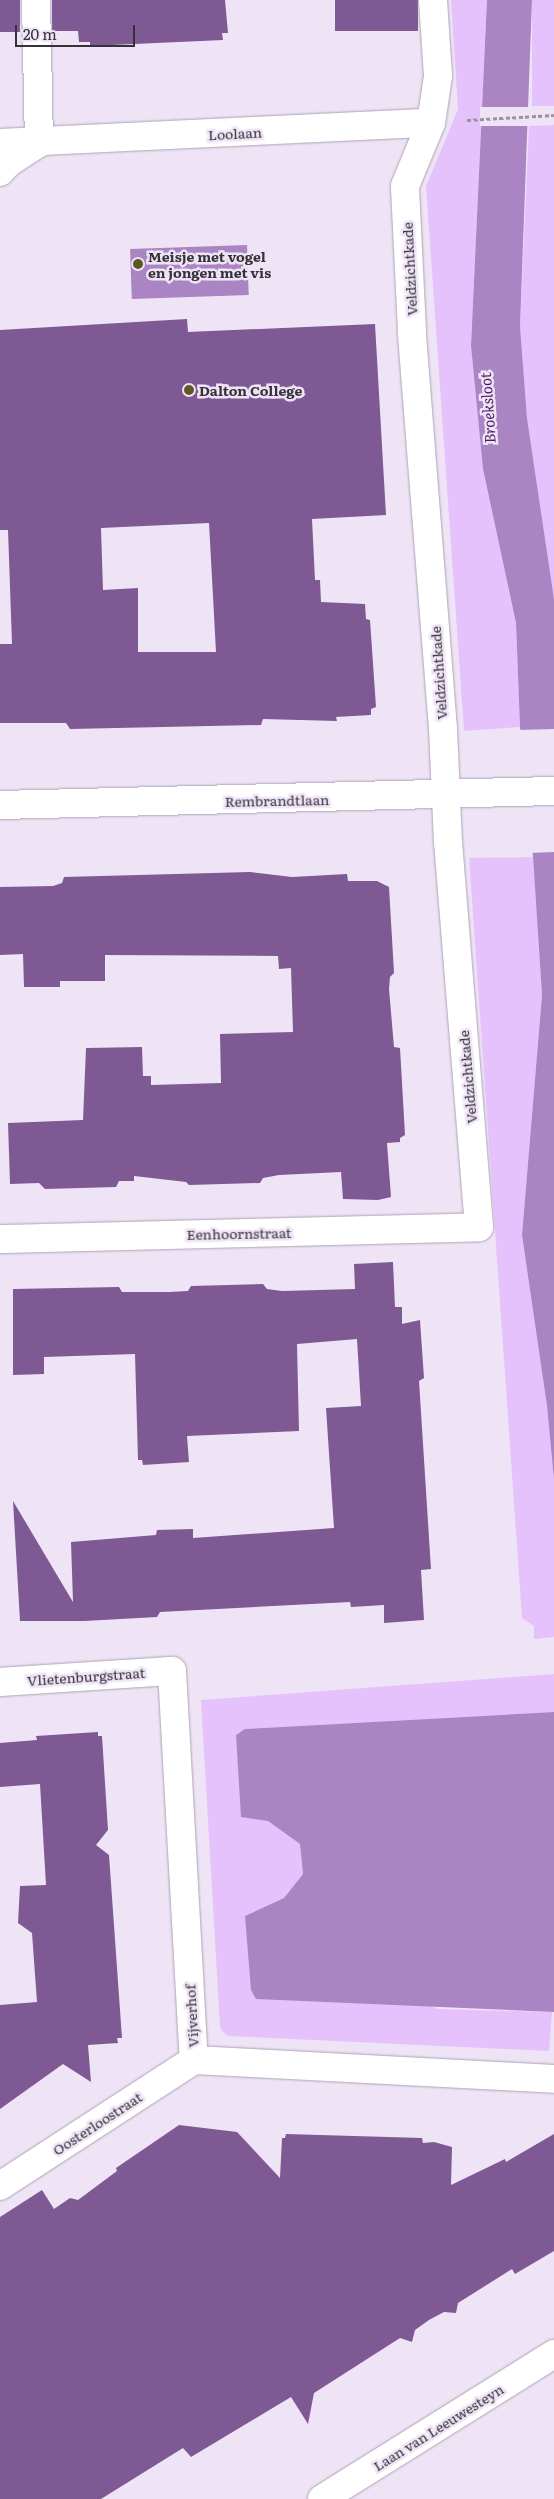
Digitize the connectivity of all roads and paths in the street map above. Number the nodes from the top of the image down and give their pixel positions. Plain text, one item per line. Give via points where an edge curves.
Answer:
1 (36, 0) edge
2 (433, 0) edge
3 (552, 115) edge
4 (464, 120) dead end
5 (431, 123) junction
6 (0, 142) edge
7 (39, 143) junction
8 (0, 172) edge
9 (554, 791) edge
10 (446, 796) junction
11 (0, 805) edge
12 (479, 1227) joint
13 (0, 1239) edge
14 (172, 1671) joint
15 (0, 1682) edge
16 (194, 2060) junction
17 (554, 2079) edge
18 (0, 2186) edge
19 (554, 2354) edge
20 (322, 2499) edge

1 - 7 street
2 - 5 street, Veldzichtkade via 438,76
3 - 4 path
5 - 7 street, Loolaan
5 - 10 street, Veldzichtkade via 405,186 412,330
6 - 7 street, Loolaan
7 - 8 street, Loolaan
9 - 10 street, Rembrandtlaan
10 - 11 street, Rembrandtlaan
10 - 12 street, Veldzichtkade
12 - 13 street, Eenhoornstraat
14 - 15 street, Vlietenburgstraat
14 - 16 street, Vijverhof
16 - 17 street, Vijverhof
16 - 18 street, Oosterloostraat
19 - 20 street, Laan van Leeuwesteyn

